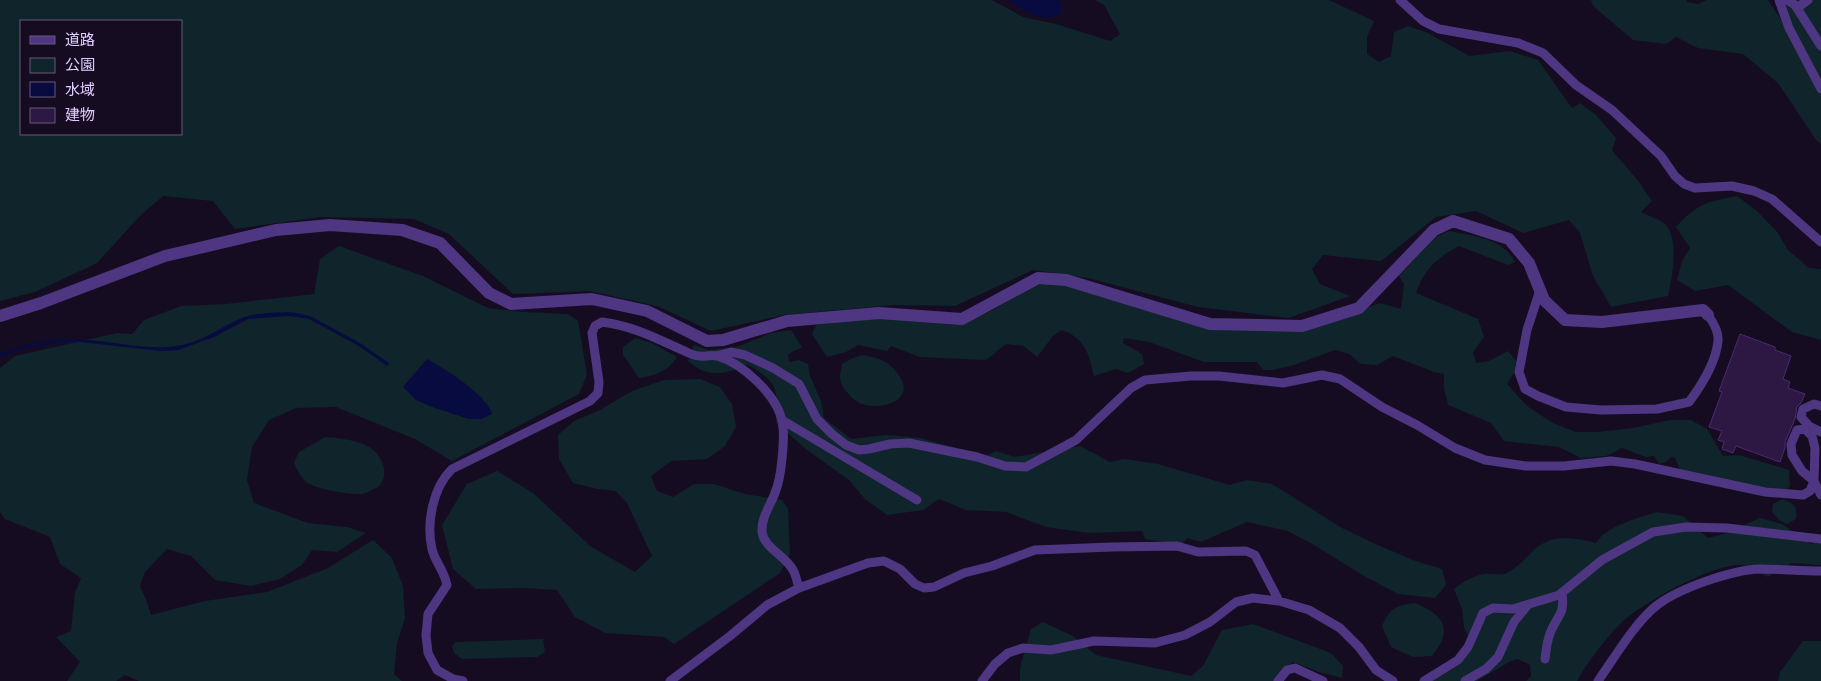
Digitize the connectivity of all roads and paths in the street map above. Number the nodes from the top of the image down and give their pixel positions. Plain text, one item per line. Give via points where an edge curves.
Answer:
1 (1400, 0) edge
2 (1779, 0) edge
3 (1787, 0) edge
4 (1808, 0) edge
5 (1797, 8) junction
6 (1821, 46) edge
7 (1821, 89) edge
8 (1821, 242) edge
9 (1540, 290) junction
10 (1708, 315) joint
11 (0, 316) edge
12 (715, 356) junction
13 (1821, 406) edge
14 (782, 420) junction
15 (1821, 432) edge
16 (1814, 481) junction
17 (1821, 495) edge
18 (917, 500) dead end
19 (1821, 539) edge
20 (1821, 571) edge
21 (799, 588) junction
22 (1562, 593) junction
23 (1280, 601) junction
24 (1529, 604) junction
25 (1503, 609) junction
26 (1514, 622) junction
27 (1545, 659) dead end
28 (463, 681) edge
29 (670, 681) edge
30 (982, 681) edge
31 (1278, 681) edge
32 (1323, 681) edge
33 (1393, 681) edge
34 (1424, 681) edge
35 (1465, 681) edge
36 (1598, 681) edge

1 - 8 lane via 1423,21 1439,29 1518,44 1543,54 1576,85 1612,110 1661,156 1684,184 1695,188 1732,186 1754,191 1772,199
2 - 7 lane via 1789,28
3 - 5 lane
4 - 5 lane
5 - 6 lane
9 - 10 street via 1544,300 1565,320 1602,322 1703,310
9 - 10 lane via 1527,330 1519,372 1525,389 1566,407 1657,409 1689,402 1704,381 1718,340 1714,323
9 - 11 street via 1529,263 1509,240 1454,221 1434,230 1359,308 1302,326 1210,324 1066,280 1038,278 962,319 879,313 787,321 723,340 707,341 647,311 592,300 512,304 489,292 440,243 402,230 330,225 276,230 165,256
12 - 14 lane via 734,364 759,383
12 - 16 lane via 731,352 745,355 799,384 817,419 846,445 859,450 909,443 1006,466 1026,467 1076,440 1131,388 1145,380 1219,376 1282,383 1322,375 1340,379 1455,448 1486,460 1526,466 1611,461 1765,492 1803,495 1810,491
12 - 28 lane via 700,358 640,330 602,322 592,333 598,393 590,401 452,469 445,476 436,493 430,538 432,551 445,574 447,585 428,614 426,635 428,653 437,670
13 - 15 lane via 1814,404 1803,409 1801,417
14 - 18 lane
14 - 21 lane via 781,467 776,492 762,524 762,535 794,570
16 - 16 lane via 1802,471 1792,455 1791,444 1797,430 1805,429 1812,436
16 - 17 lane
19 - 22 lane via 1727,528 1686,527 1654,532 1602,560
20 - 36 lane via 1758,569 1720,576 1680,592 1657,605 1639,624
21 - 23 lane via 868,562 884,561 924,588 1035,550 1176,546 1198,552 1246,551 1255,555
21 - 29 lane via 767,605
22 - 24 lane
22 - 27 lane via 1563,607 1546,642
23 - 30 lane via 1253,598 1236,602 1210,622 1185,635 1155,643 1094,641 1051,650 1023,648 1008,653
23 - 33 lane via 1309,610 1340,628 1376,670
24 - 25 lane
24 - 26 lane
25 - 26 lane via 1510,611
25 - 34 lane via 1493,608 1482,613 1468,647 1458,660
26 - 35 lane via 1498,657 1486,669
31 - 32 lane via 1287,670 1295,668

